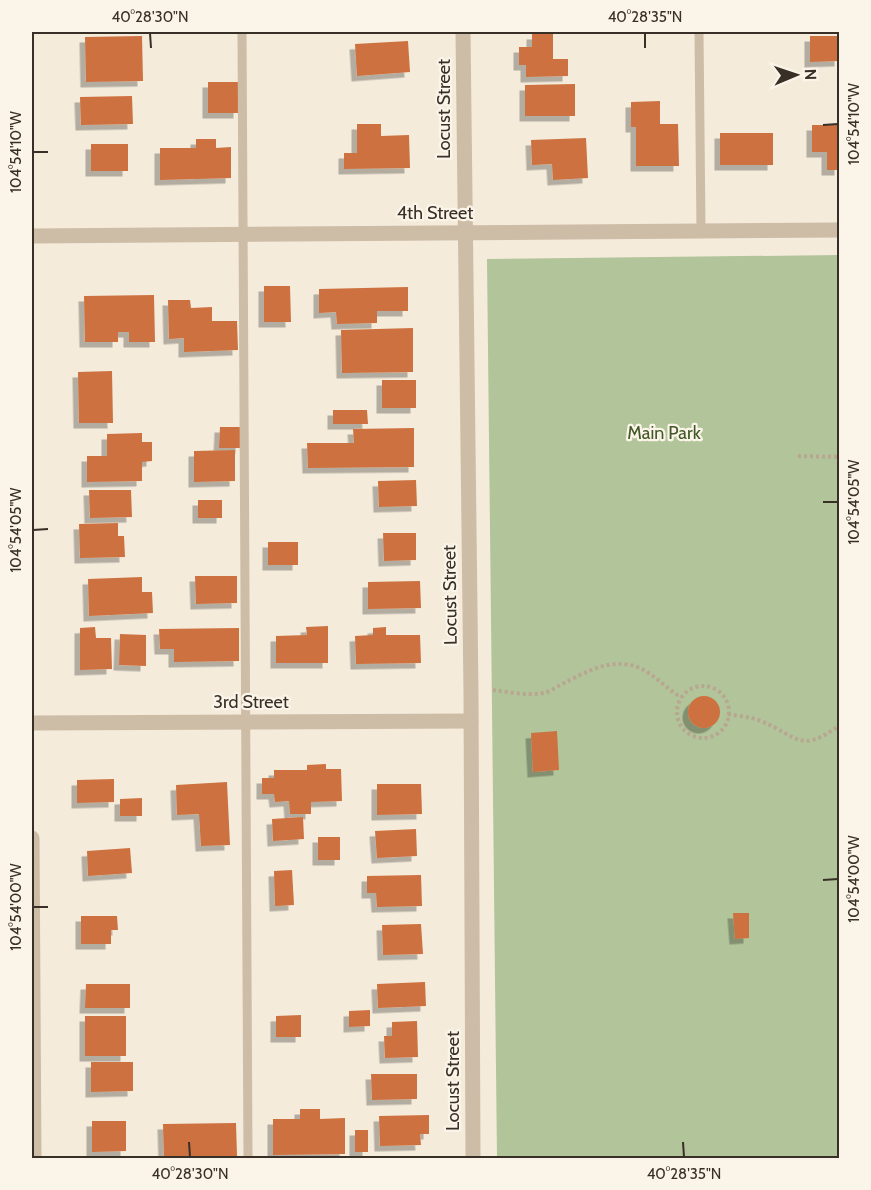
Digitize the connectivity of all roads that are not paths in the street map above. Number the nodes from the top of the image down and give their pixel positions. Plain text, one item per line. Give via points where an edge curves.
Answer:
1 (242, 32) edge
2 (463, 32) edge
3 (699, 32) edge
4 (840, 230) edge
5 (701, 231) junction
6 (465, 232) junction
7 (243, 234) junction
8 (32, 236) edge
9 (471, 721) junction
10 (246, 722) junction
11 (32, 723) edge
12 (32, 838) edge
13 (34, 1158) edge
14 (248, 1158) edge
15 (473, 1158) edge

1 - 7 lane
2 - 6 street, Locust Street
3 - 5 lane
4 - 5 street, 4th Street
5 - 6 street, 4th Street
6 - 7 street, 4th Street
6 - 9 street, Locust Street
7 - 8 street, 4th Street
7 - 10 lane
9 - 10 street, 3rd Street
9 - 15 street, Locust Street
10 - 11 street, 3rd Street
10 - 14 lane
12 - 13 street

